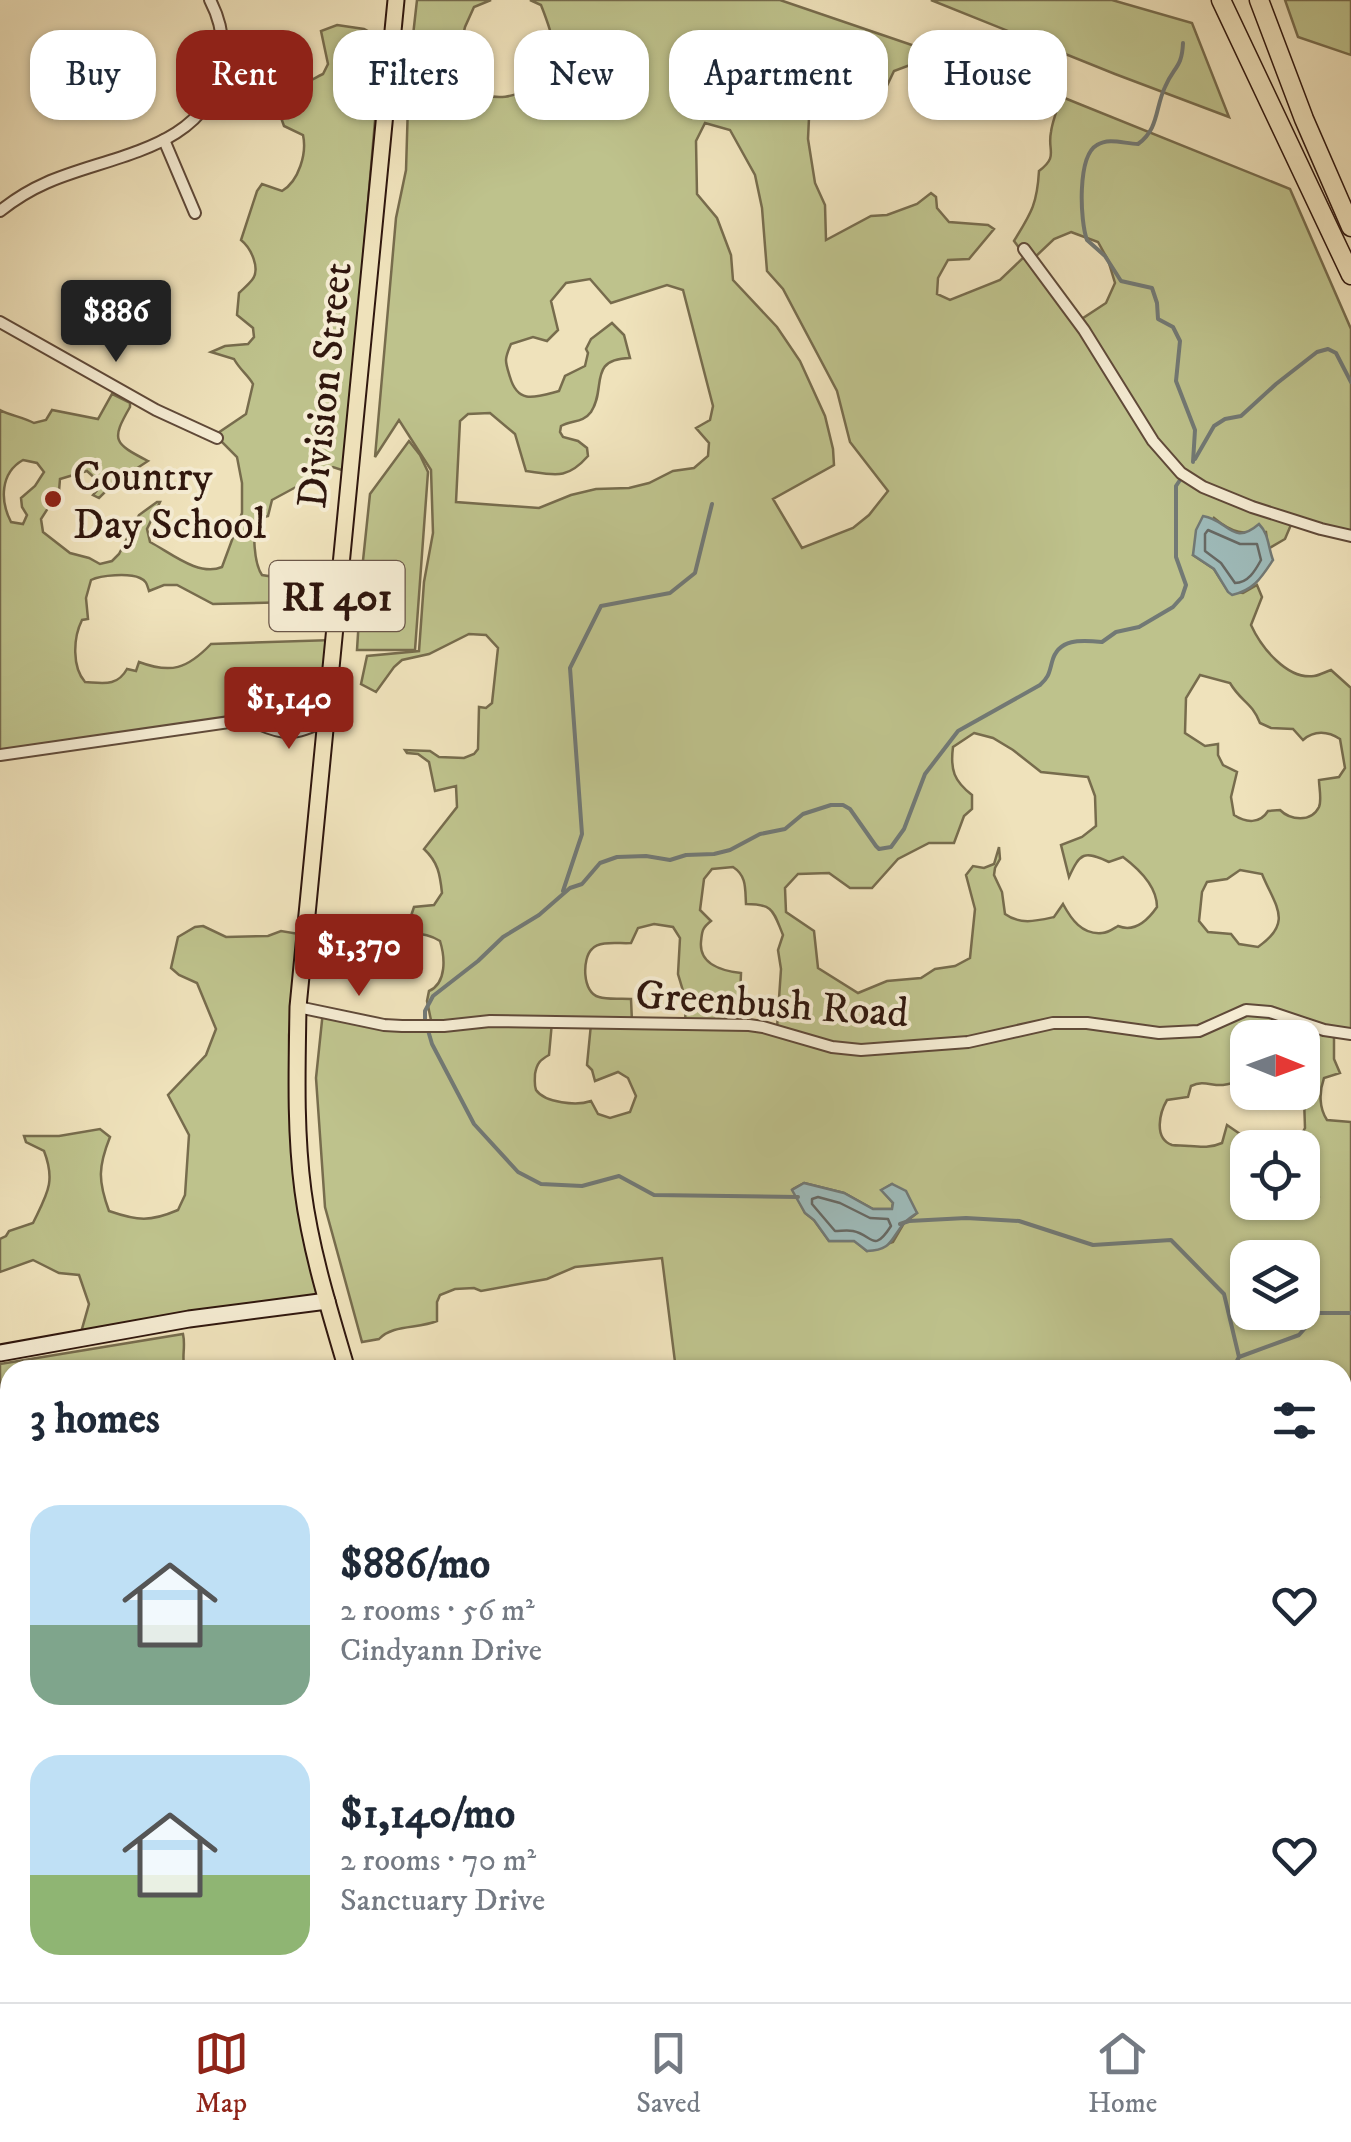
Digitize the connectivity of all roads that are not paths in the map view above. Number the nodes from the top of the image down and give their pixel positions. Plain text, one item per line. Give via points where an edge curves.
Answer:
1 (210, 0) edge
2 (396, 0) edge
3 (1221, 0) edge
4 (1259, 0) edge
5 (164, 140) junction
6 (0, 211) edge
7 (195, 212) dead end
8 (1351, 227) edge
9 (1024, 250) dead end
10 (1351, 275) edge
11 (0, 322) edge
12 (217, 438) dead end
13 (1351, 536) edge
14 (251, 720) junction
15 (325, 720) junction
16 (0, 755) edge
17 (298, 1008) junction
18 (1351, 1034) edge
19 (326, 1301) junction
20 (0, 1353) edge
21 (344, 1360) edge

1 - 5 street via 222,42 219,81 197,118
2 - 15 main road, Division Street / RI 401
3 - 10 highway
4 - 8 highway
5 - 6 street via 47,182
5 - 7 street
9 - 13 street via 1180,473 1252,506
11 - 12 street
14 - 15 street via 310,712
14 - 15 street via 278,733 308,730
14 - 16 street
15 - 17 main road, Division Street / RI 401
17 - 18 street, Greenbush Road via 417,1026 490,1021 763,1027 832,1047 875,1050 968,1042 1053,1023 1199,1031 1246,1010
17 - 19 main road, Division Street / RI 401 via 296,1102 304,1193
19 - 20 street
19 - 21 main road, Division Street / RI 401

